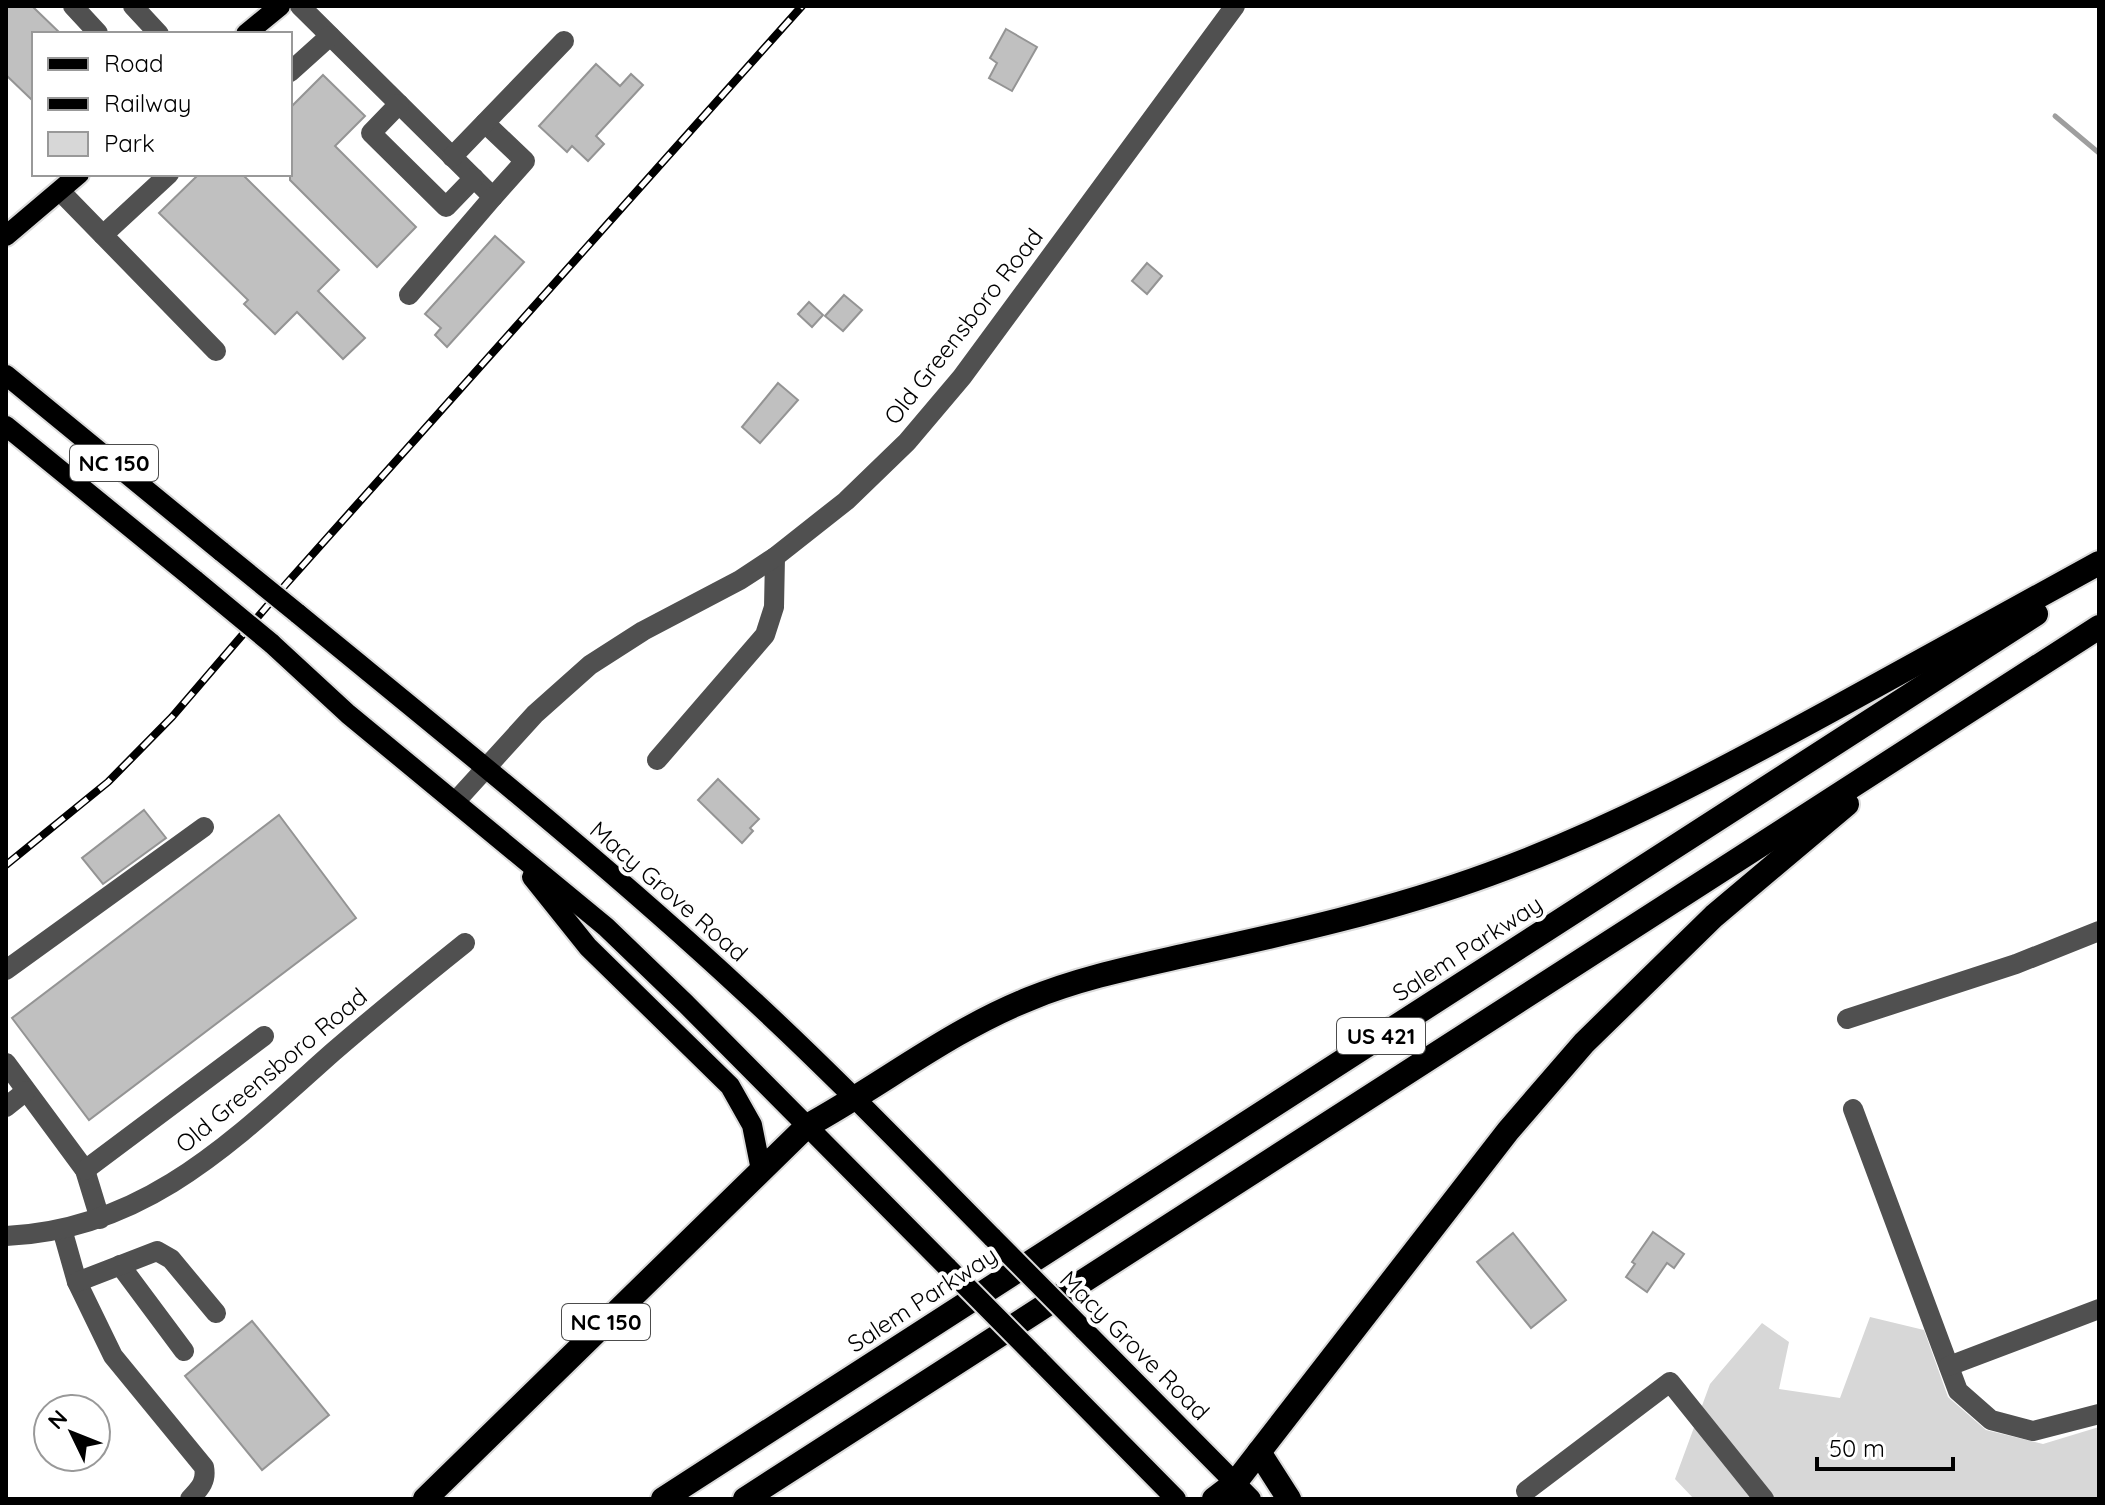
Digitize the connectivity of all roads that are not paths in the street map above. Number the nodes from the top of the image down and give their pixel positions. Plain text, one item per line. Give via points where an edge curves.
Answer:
1 (73, 6) edge
2 (133, 6) edge
3 (280, 6) edge
4 (300, 6) edge
5 (1235, 6) edge
6 (97, 32) edge
7 (157, 32) edge
8 (248, 32) edge
9 (330, 36) junction
10 (564, 41) dead end
11 (292, 70) edge
12 (399, 104) junction
13 (485, 123) junction
14 (452, 157) junction
15 (77, 176) edge
16 (167, 176) edge
17 (474, 178) junction
18 (60, 191) junction
19 (493, 197) junction
20 (103, 235) junction
21 (6, 236) edge
22 (409, 295) dead end
23 (216, 351) dead end
24 (6, 375) edge
25 (6, 426) edge
26 (775, 557) junction
27 (2099, 563) edge
28 (2099, 574) edge
29 (2099, 627) edge
30 (1932, 734) junction
31 (657, 760) dead end
32 (485, 768) junction
33 (455, 802) junction
34 (204, 827) dead end
35 (504, 843) junction
36 (2099, 931) edge
37 (465, 943) dead end
38 (6, 970) edge
39 (1847, 1019) dead end
40 (264, 1036) dead end
41 (6, 1063) edge
42 (26, 1091) junction
43 (856, 1099) junction
44 (6, 1107) edge
45 (1853, 1109) dead end
46 (807, 1126) junction
47 (85, 1170) junction
48 (761, 1170) junction
49 (100, 1219) junction
50 (62, 1229) junction
51 (6, 1236) edge
52 (120, 1265) junction
53 (77, 1282) junction
54 (2099, 1309) edge
55 (216, 1313) dead end
56 (184, 1351) dead end
57 (1949, 1366) junction
58 (2099, 1414) edge
59 (1259, 1452) junction
60 (1243, 1491) edge
61 (1526, 1491) dead end
62 (190, 1499) edge
63 (425, 1499) edge
64 (663, 1499) edge
65 (745, 1499) edge
66 (1176, 1499) edge
67 (1214, 1499) edge
68 (1289, 1499) edge
69 (1764, 1499) edge

1 - 6 street
2 - 7 street
3 - 8 main road
4 - 9 street
5 - 26 street, Old Greensboro Road via 953,388 878,471
9 - 11 street
9 - 12 street
10 - 13 street
12 - 14 street
12 - 17 street via 371,133 446,207
13 - 14 street
13 - 19 street via 525,161
14 - 17 street
15 - 18 main road
16 - 20 street
17 - 19 street
18 - 20 street
18 - 21 main road
19 - 22 street
20 - 23 street
24 - 32 main road, Macy Grove Road / NC 150, bridge
25 - 33 main road, NC 150, bridge
26 - 31 street via 774,607 765,635
26 - 32 street, Old Greensboro Road via 590,665
27 - 43 highway via 1689,787 1570,843 1420,897 1041,994 937,1044
28 - 64 highway, Salem Parkway / US 421
29 - 30 highway, US 421
30 - 59 highway via 1714,916 1584,1043 1508,1131
30 - 65 highway, US 421
32 - 33 street, Old Greensboro Road
32 - 43 main road, Macy Grove Road / NC 150 via 673,927
33 - 35 main road, NC 150
34 - 38 street
35 - 46 main road via 606,927
35 - 48 main road, NC 150 via 588,947 730,1086 752,1125
36 - 39 street
37 - 49 street, Old Greensboro Road via 223,1150 187,1176
40 - 47 street
41 - 42 street
42 - 44 street
42 - 47 street
43 - 46 highway
43 - 60 main road, Macy Grove Road / NC 150, bridge
45 - 57 street
46 - 48 highway
46 - 66 main road, bridge
47 - 49 street
48 - 63 highway, NC 150
49 - 50 street, Old Greensboro Road
50 - 51 street, Old Greensboro Road
50 - 53 street
52 - 53 street
52 - 55 street via 157,1251 165,1254
52 - 56 street
53 - 62 street via 113,1356 204,1467 206,1477
54 - 57 street
57 - 58 street via 1958,1391 1991,1420 2033,1431
59 - 60 highway
59 - 68 highway
60 - 67 highway
61 - 69 street via 1670,1382

